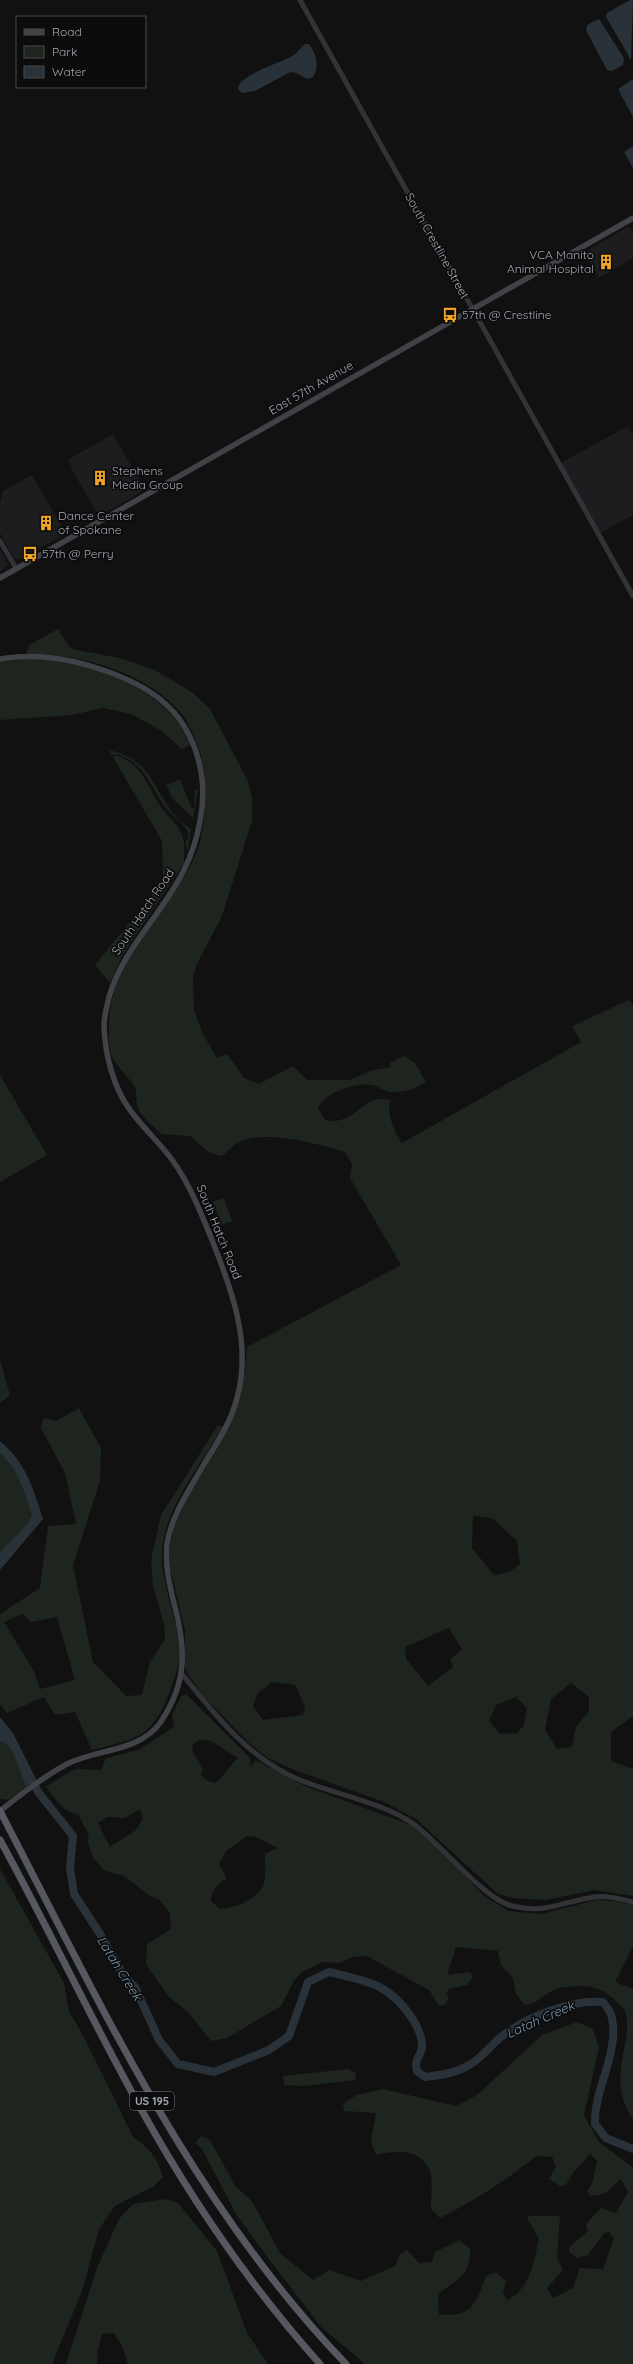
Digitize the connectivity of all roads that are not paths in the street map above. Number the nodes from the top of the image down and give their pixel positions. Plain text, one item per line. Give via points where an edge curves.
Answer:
1 (300, 0) edge
2 (633, 218) edge
3 (472, 309) junction
4 (0, 541) edge
5 (16, 568) junction
6 (0, 578) edge
7 (633, 596) edge
8 (0, 658) edge
9 (182, 1674) junction
10 (0, 1811) edge
11 (0, 1840) edge
12 (633, 1902) edge
13 (320, 2364) edge
14 (346, 2364) edge

1 - 3 street, South Crestline Street
2 - 3 main road, East 57th Avenue
3 - 5 main road, East 57th Avenue
3 - 7 street, South Crestline Street
4 - 5 street
5 - 6 main road, East 57th Avenue
8 - 9 main road, South Hatch Road via 41,657 72,662 130,681 149,691 167,705 186,728 198,756 203,778 202,812 190,858 179,880 124,960 111,992 104,1023 110,1068 122,1098 173,1161 197,1203 231,1292 242,1349 241,1381 235,1404 226,1427 178,1512 167,1543 167,1572 183,1644
9 - 10 main road, South Hatch Road via 165,1714 152,1732 132,1744 77,1760 47,1776
9 - 12 street via 214,1713 255,1754 299,1780 387,1811 413,1824 484,1889 507,1904 530,1910 553,1908 596,1897 619,1898
10 - 14 highway, US 195 via 145,2090 196,2173 252,2253 322,2340
11 - 13 highway, US 195 via 141,2109 185,2184 248,2274

